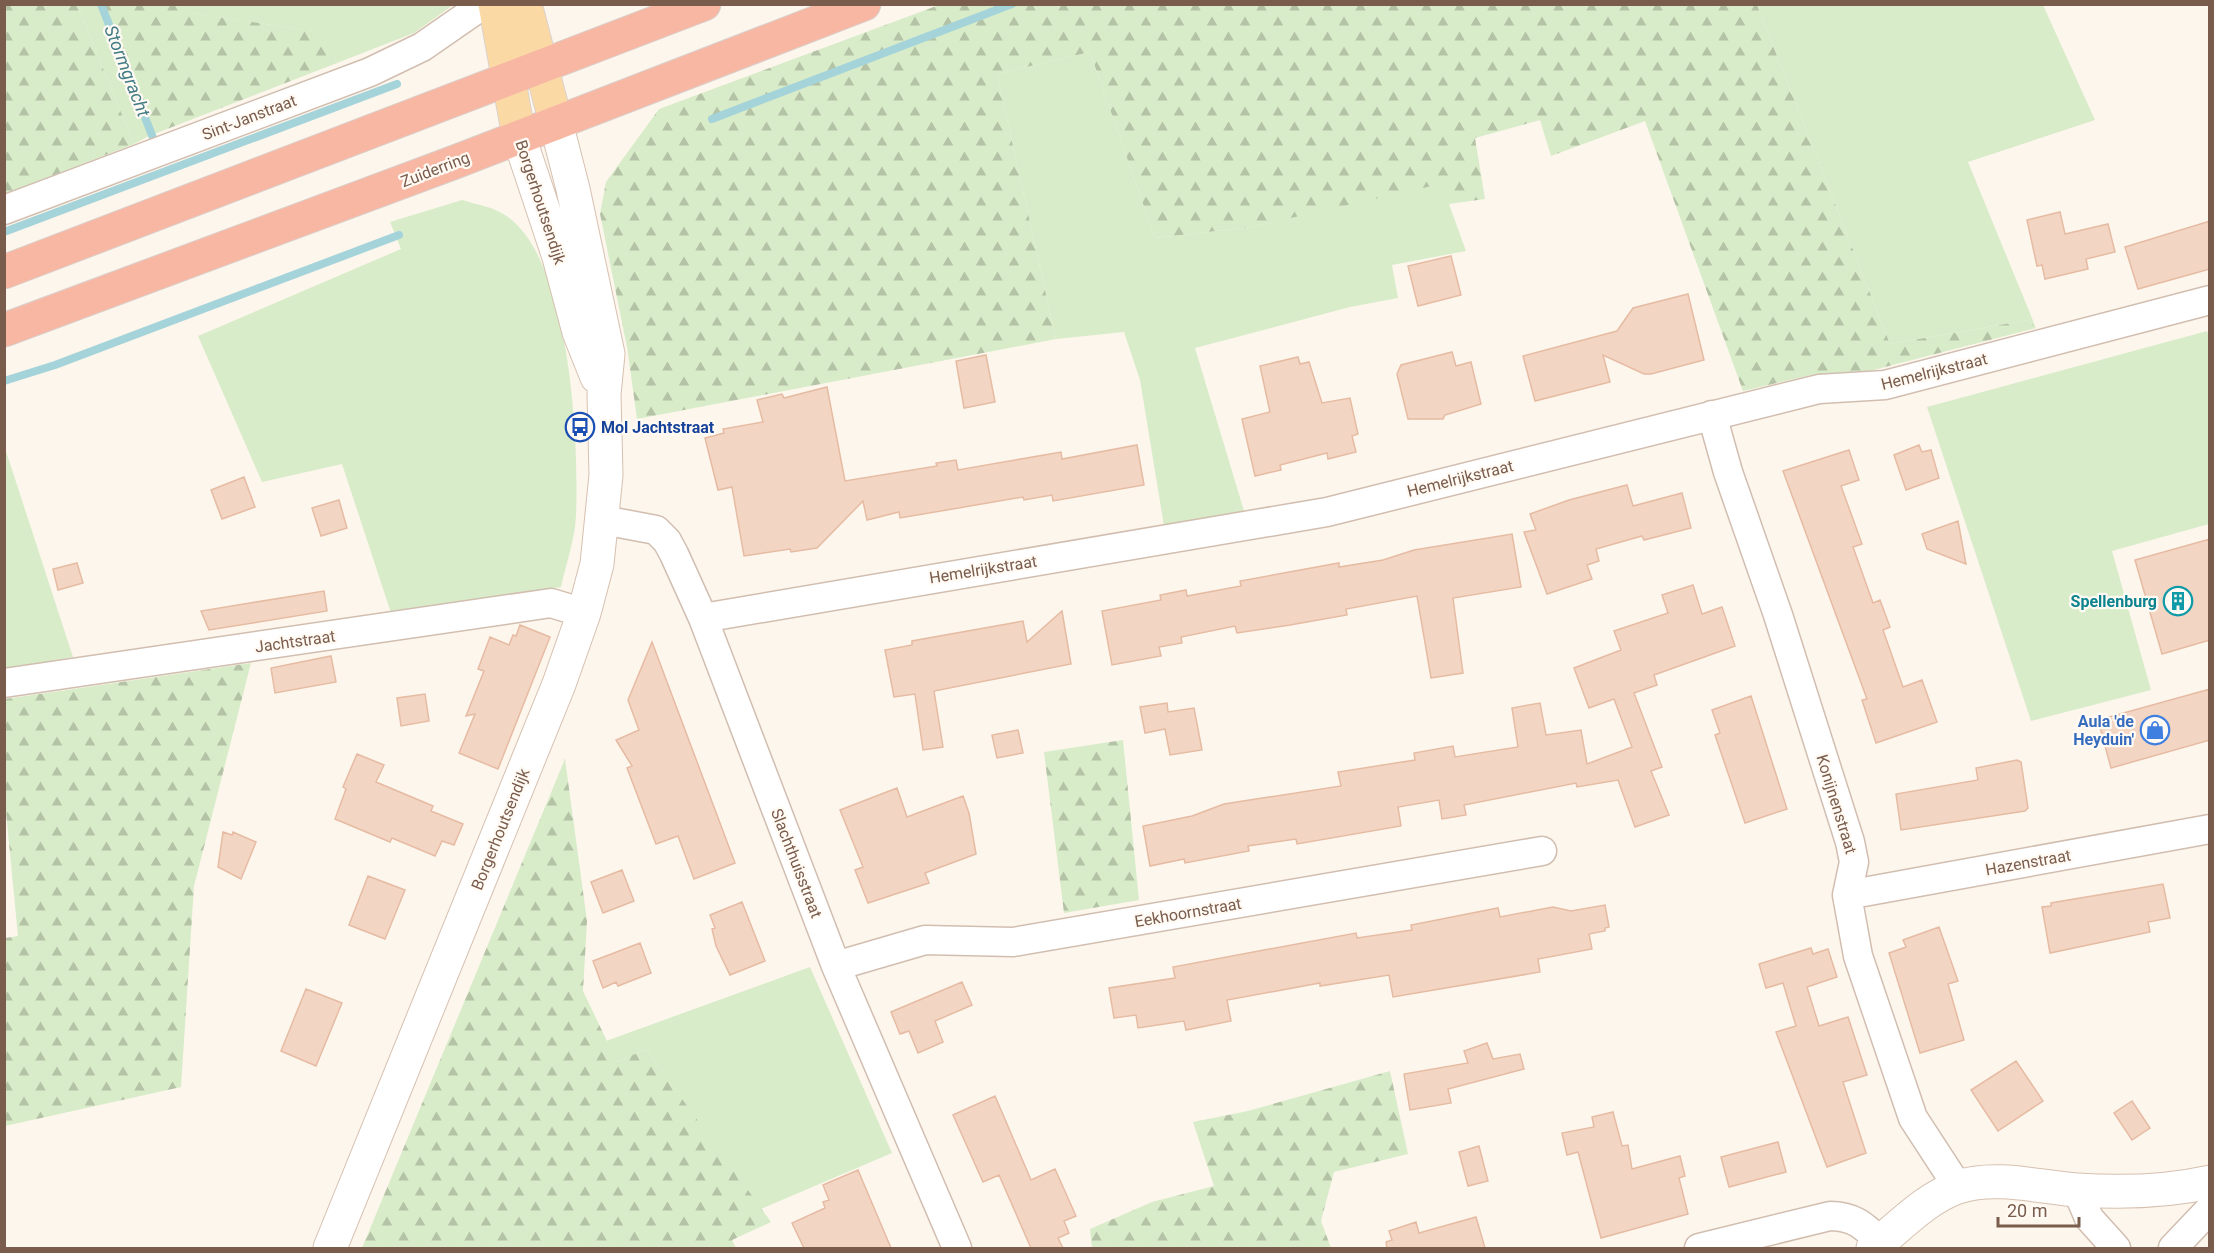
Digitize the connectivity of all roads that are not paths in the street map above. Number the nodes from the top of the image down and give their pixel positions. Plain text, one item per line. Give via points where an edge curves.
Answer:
1 (484, 4) edge
2 (495, 4) edge
3 (525, 4) edge
4 (704, 4) edge
5 (864, 4) edge
6 (542, 65) junction
7 (508, 78) junction
8 (556, 123) junction
9 (519, 137) junction
10 (4, 210) edge
11 (4, 272) edge
12 (2210, 300) edge
13 (4, 330) edge
14 (604, 394) junction
15 (1712, 414) junction
16 (603, 520) junction
17 (584, 613) junction
18 (702, 618) junction
19 (4, 683) edge
20 (2210, 829) edge
21 (1542, 851) dead end
22 (1847, 895) junction
23 (836, 966) junction
24 (2210, 1182) edge
25 (1958, 1187) junction
26 (2077, 1190) junction
27 (2210, 1209) edge
28 (1877, 1245) edge
29 (330, 1248) edge
30 (957, 1248) edge
31 (1699, 1248) edge
32 (2116, 1248) edge
33 (2173, 1248) edge

1 - 10 street, Sint-Janstraat via 422,47 370,72
2 - 7 main road, Borgerhoutsendijk
3 - 6 main road, Borgerhoutsendijk
4 - 6 highway
5 - 8 highway, Zuiderring
6 - 7 highway
6 - 8 main road, Borgerhoutsendijk
7 - 9 main road, Borgerhoutsendijk
7 - 11 highway via 436,110
8 - 9 highway, Zuiderring
8 - 14 main road, Borgerhoutsendijk via 608,354
9 - 13 highway, Zuiderring
9 - 14 main road, Borgerhoutsendijk via 579,332
12 - 15 street, Hemelrijkstraat via 1886,385 1819,389
14 - 16 main road, Borgerhoutsendijk via 607,446
15 - 18 street, Hemelrijkstraat via 1327,512
15 - 22 street, Konijnenstraat via 1850,842 1854,862
16 - 17 main road, Borgerhoutsendijk
16 - 18 street, Slachthuisstraat via 656,530 667,541
17 - 19 street, Jachtstraat via 551,603
17 - 29 main road, Borgerhoutsendijk via 559,684
18 - 23 street, Slachthuisstraat
20 - 22 street, Hazenstraat
21 - 23 street, Eekhoornstraat via 1014,942 925,940
22 - 25 street, Konijnenstraat via 1858,956 1901,1088 1914,1118
23 - 30 street, Slachthuisstraat
24 - 26 main road via 2139,1192
25 - 26 main road via 1990,1181
25 - 28 main road via 1933,1200
26 - 32 street via 2089,1218
27 - 33 street
28 - 31 street via 1859,1221 1830,1216

